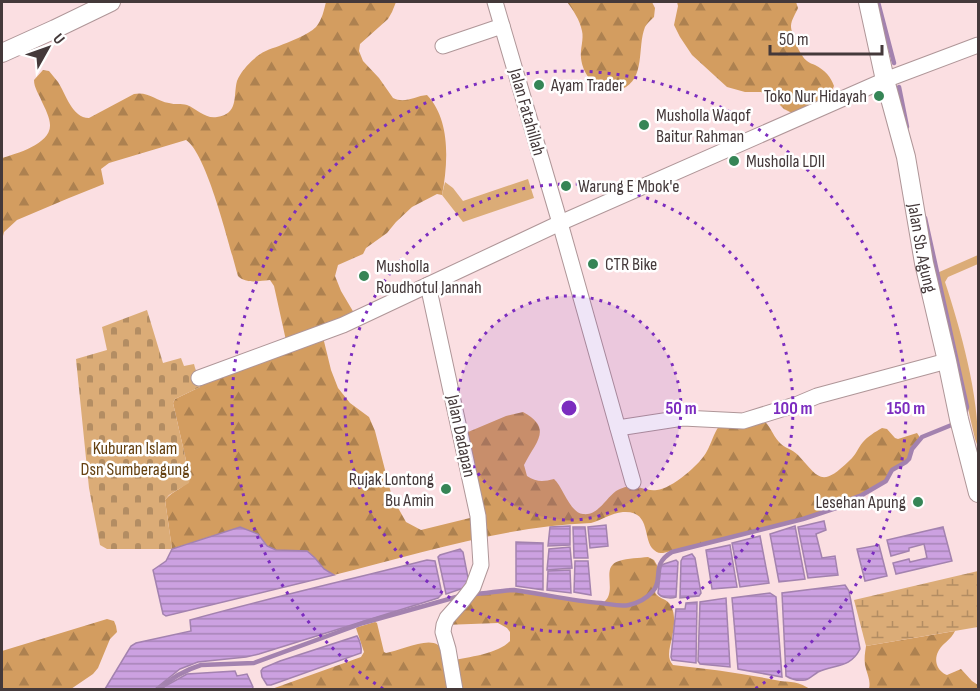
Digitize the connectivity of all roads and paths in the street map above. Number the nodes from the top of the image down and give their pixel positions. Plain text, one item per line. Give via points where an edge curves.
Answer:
1 (111, 2) edge
2 (495, 2) edge
3 (868, 2) edge
4 (502, 26) junction
5 (978, 45) edge
6 (443, 46) dead end
7 (2, 53) edge
8 (885, 80) junction
9 (560, 223) junction
10 (428, 285) junction
11 (947, 361) junction
12 (199, 378) dead end
13 (618, 428) junction
14 (633, 482) dead end
15 (978, 493) edge
16 (455, 690) edge

1 - 7 street
2 - 4 street, Jalan Fatahillah
3 - 8 street, Jalan Sb. Agung
4 - 6 street
4 - 9 street, Jalan Fatahillah
5 - 8 street
8 - 9 street
8 - 11 street, Jalan Sb. Agung via 906,158 924,263
9 - 10 street
9 - 13 street, Jalan Fatahillah
10 - 12 street via 343,325
10 - 16 street, Jalan Dadapan via 478,516 481,565 473,587 447,618 443,632
11 - 13 street via 817,396 743,421 683,418
11 - 15 street, Jalan Sb. Agung
13 - 14 street, Jalan Fatahillah

